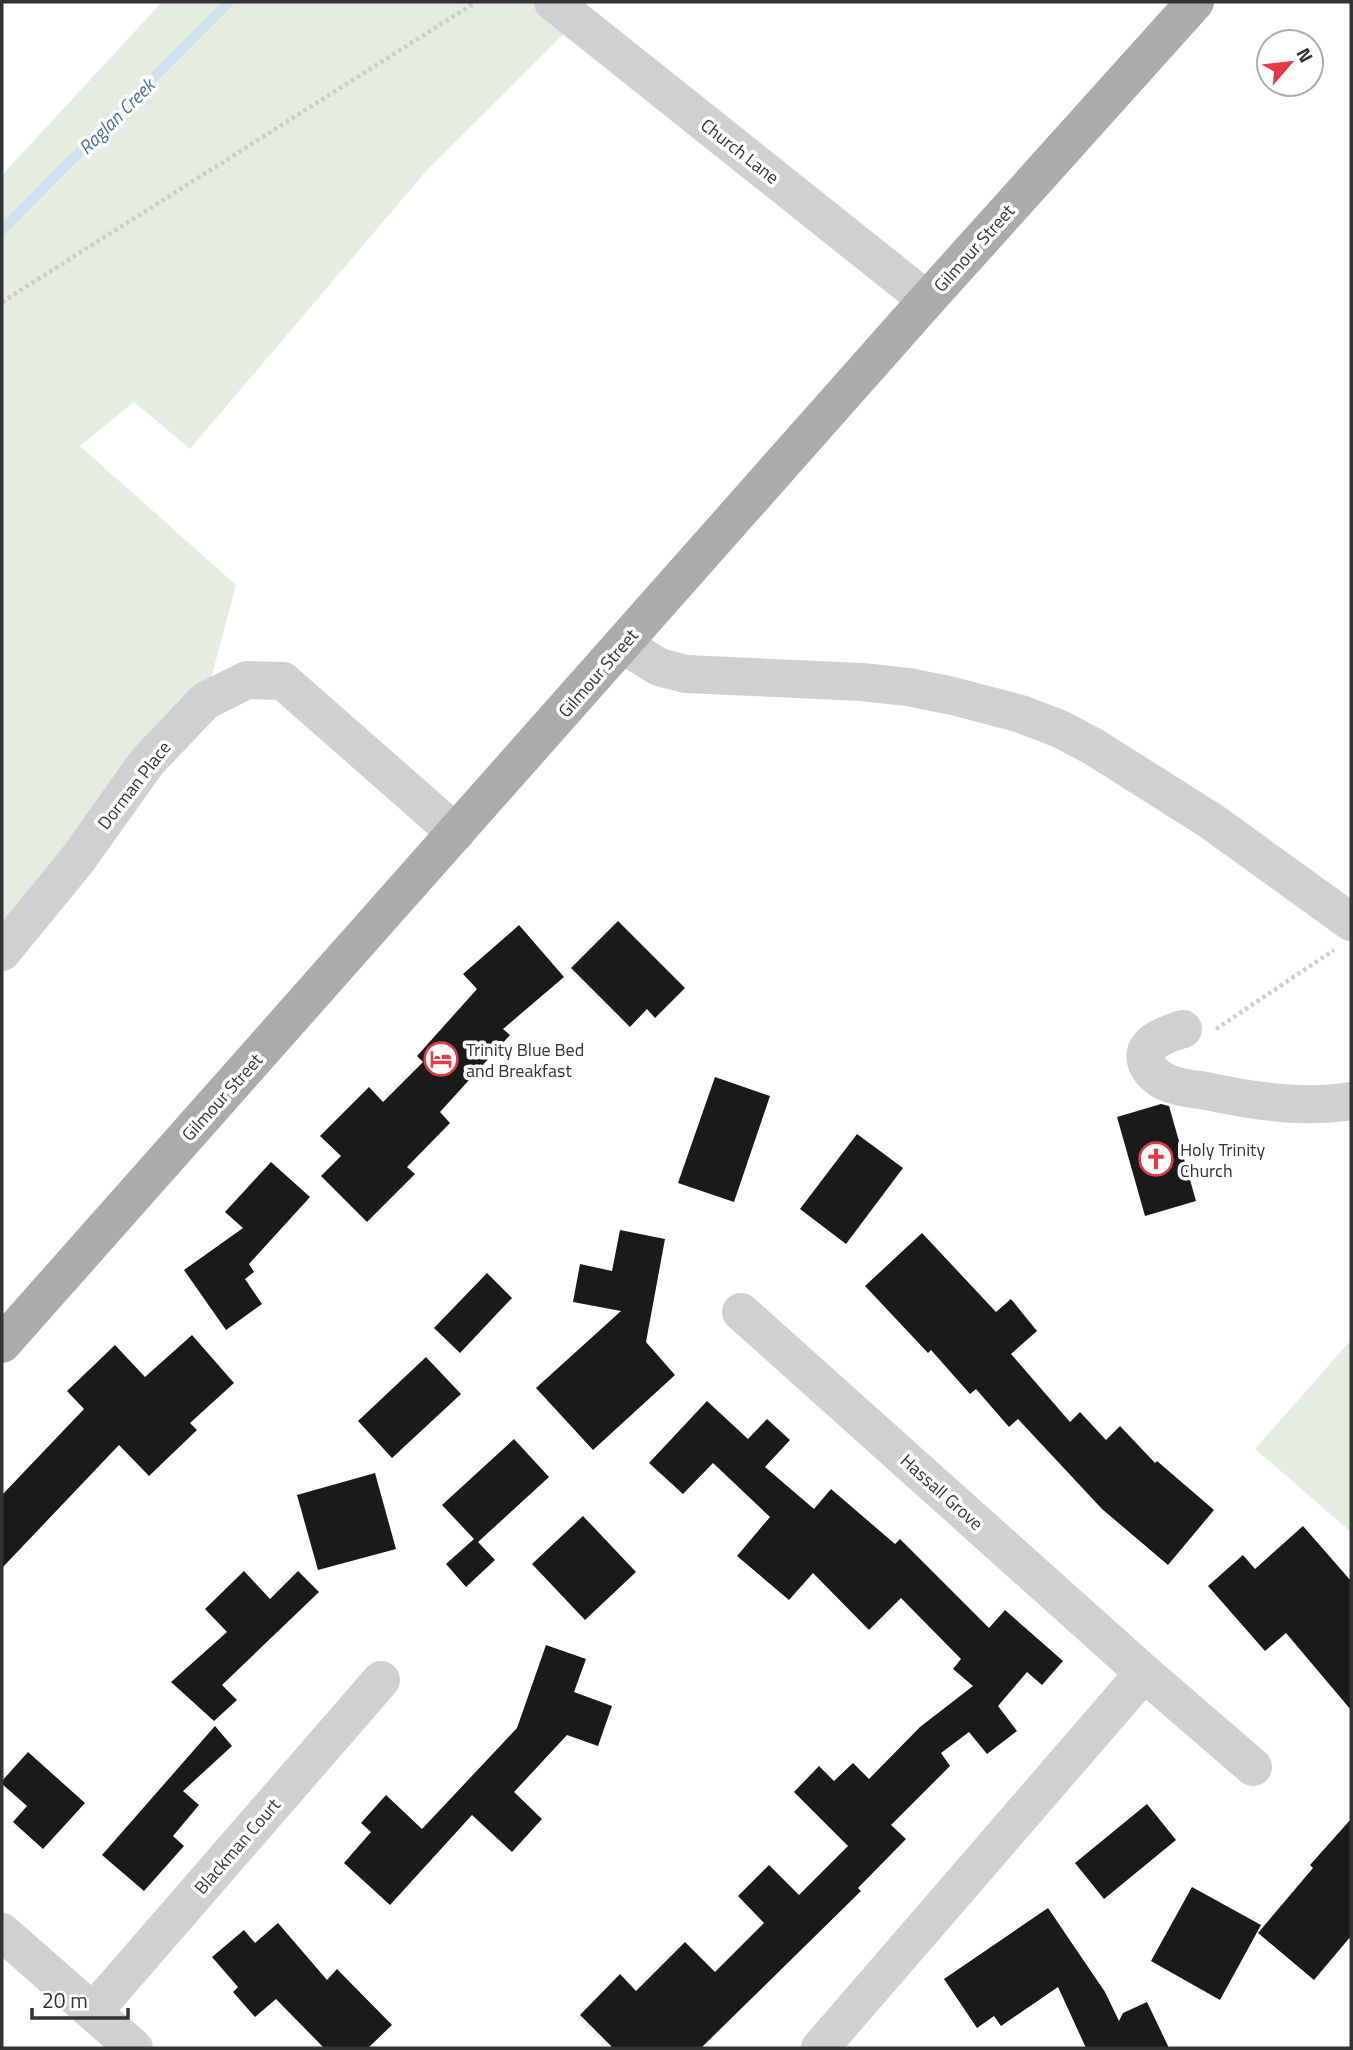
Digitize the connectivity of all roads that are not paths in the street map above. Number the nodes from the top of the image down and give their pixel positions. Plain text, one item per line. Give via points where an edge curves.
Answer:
1 (552, 2) edge
2 (1195, 2) edge
3 (927, 300) junction
4 (623, 645) junction
5 (456, 833) junction
6 (1347, 933) edge
7 (2, 952) edge
8 (1196, 1032) road end
9 (1351, 1101) edge
10 (741, 1312) dead end
11 (2, 1344) edge
12 (1144, 1673) junction
13 (381, 1680) dead end
14 (1252, 1767) dead end
15 (2, 1932) edge
16 (93, 2012) junction
17 (837, 2042) edge
18 (134, 2048) edge

1 - 3 street, Church Lane
2 - 3 main road, Gilmour Street
3 - 4 main road, Gilmour Street
4 - 5 main road, Gilmour Street
4 - 6 street via 659,667 686,674 908,687 1021,714 1060,729 1211,821
5 - 7 street, Dorman Place via 283,681 247,680 205,701 147,762 78,859
5 - 11 main road, Gilmour Street
8 - 9 street via 1135,1048 1152,1073 1168,1083 1267,1102
10 - 12 street, Hassall Grove
12 - 14 street, Hassall Grove
12 - 17 street
13 - 16 street, Blackman Court
15 - 16 street
16 - 18 street

